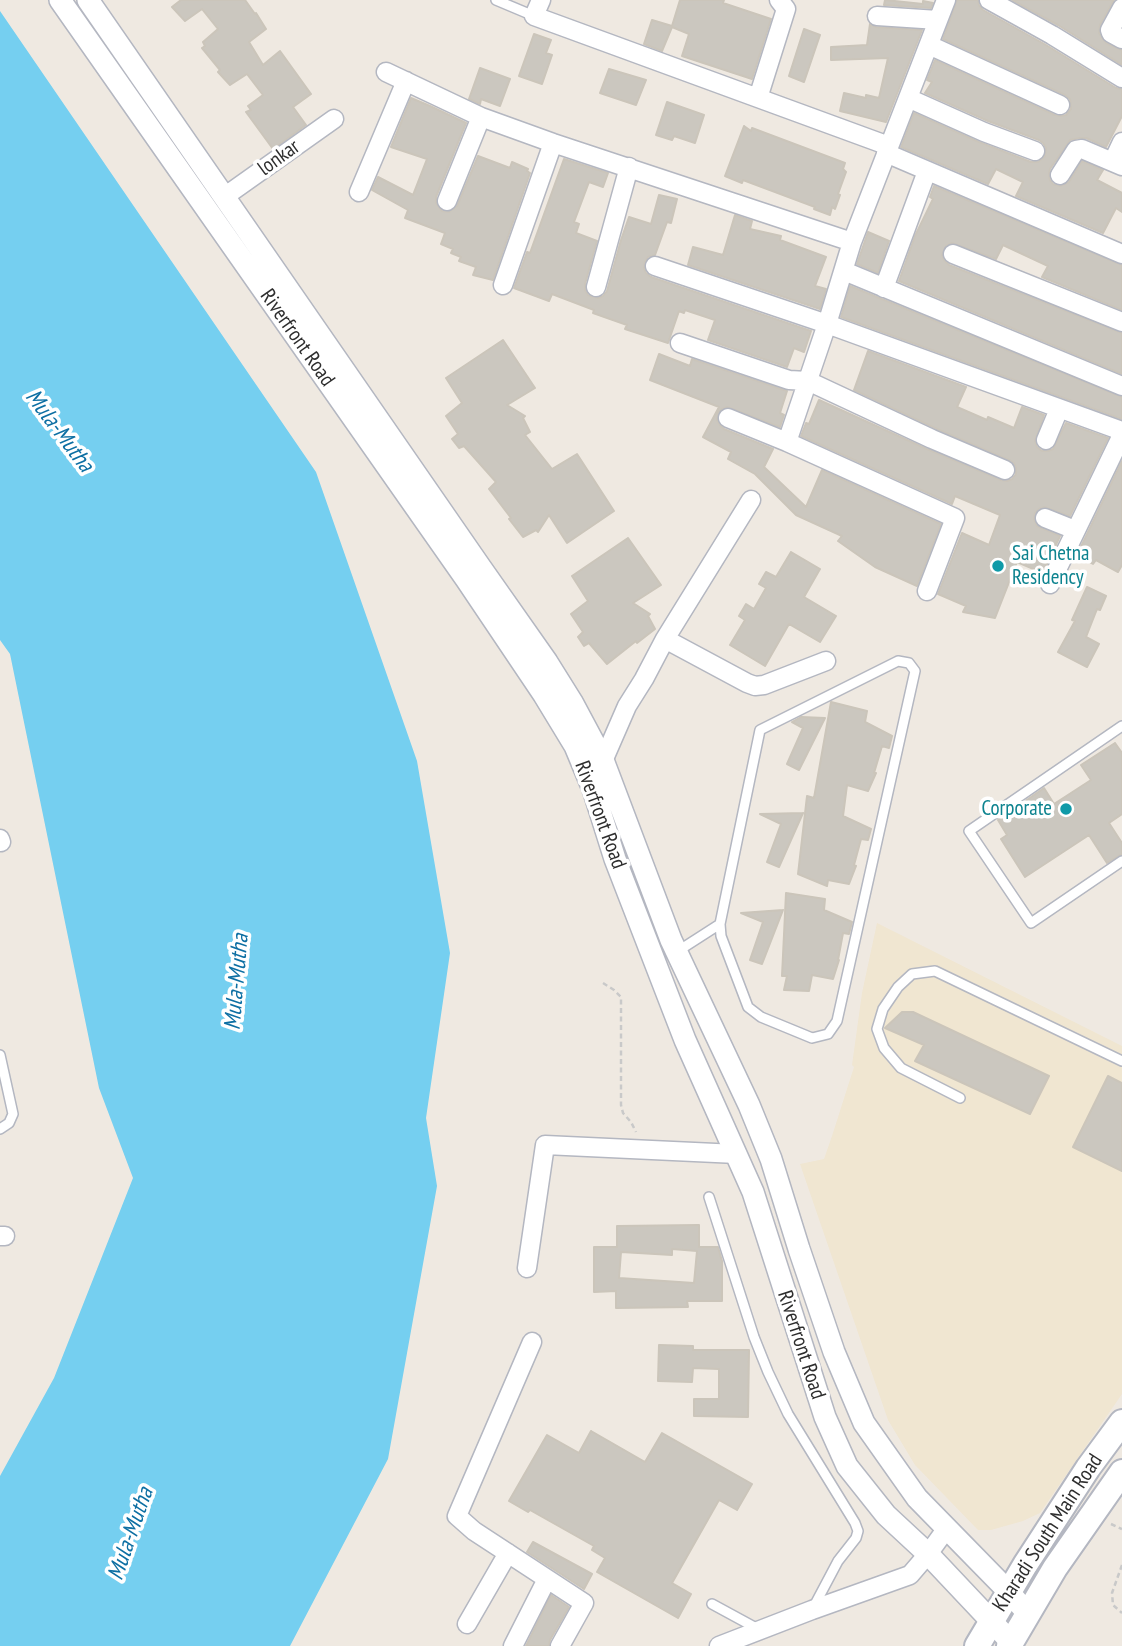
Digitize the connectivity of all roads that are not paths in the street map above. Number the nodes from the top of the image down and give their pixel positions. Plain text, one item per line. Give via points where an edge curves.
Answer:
1 (60, 0) edge
2 (496, 0) edge
3 (779, 0) edge
4 (946, 0) edge
5 (989, 0) edge
6 (90, 1) edge
7 (537, 8) edge
8 (1122, 8) edge
9 (877, 16) dead end
10 (938, 20) junction
11 (1122, 39) edge
12 (929, 45) junction
13 (386, 72) dead end
14 (1122, 78) edge
15 (406, 81) junction
16 (758, 98) junction
17 (908, 98) junction
18 (1060, 105) dead end
19 (481, 117) junction
20 (334, 118) dead end
21 (1122, 142) edge
22 (553, 143) junction
23 (888, 150) junction
24 (1035, 151) dead end
25 (1117, 163) edge
26 (629, 167) junction
27 (928, 171) junction
28 (1060, 175) dead end
29 (359, 192) dead end
30 (225, 197) junction
31 (447, 201) dead end
32 (852, 242) junction
33 (953, 254) dead end
34 (1122, 254) edge
35 (655, 266) dead end
36 (844, 271) junction
37 (503, 285) dead end
38 (596, 287) dead end
39 (884, 288) junction
40 (1122, 322) edge
41 (827, 324) junction
42 (680, 343) dead end
43 (808, 382) junction
44 (1122, 386) edge
45 (1059, 410) junction
46 (727, 418) dead end
47 (1122, 433) edge
48 (1046, 440) dead end
49 (788, 442) junction
50 (1005, 470) dead end
51 (751, 500) dead end
52 (1045, 518) dead end
53 (1075, 530) junction
54 (1050, 584) dead end
55 (927, 590) dead end
56 (665, 639) junction
57 (826, 661) dead end
58 (1122, 726) edge
59 (603, 760) junction
60 (593, 789) junction
61 (1122, 861) edge
62 (720, 924) junction
63 (677, 952) junction
64 (0, 1055) edge
65 (1122, 1061) edge
66 (960, 1098) dead end
67 (0, 1129) edge
68 (737, 1154) junction
69 (709, 1197) dead end
70 (527, 1268) dead end
71 (532, 1342) dead end
72 (1122, 1422) edge
73 (1122, 1472) edge
74 (1112, 1502) edge
75 (947, 1528) junction
76 (508, 1553) junction
77 (928, 1554) junction
78 (547, 1579) junction
79 (1009, 1592) junction
80 (712, 1604) dead end
81 (812, 1609) junction
82 (1028, 1614) junction
83 (992, 1620) junction
84 (467, 1625) dead end
85 (758, 1638) edge
86 (1010, 1644) edge
87 (513, 1646) edge
88 (560, 1646) edge
89 (719, 1646) edge
90 (977, 1646) edge

1 - 60 street, Riverfront Road via 474,591 575,746
2 - 7 lane
3 - 16 street via 786,9
4 - 10 street
5 - 14 street
6 - 30 street, Riverfront Road
7 - 16 street
8 - 11 street via 1110,30
9 - 10 street
10 - 12 street
12 - 17 street
12 - 18 street
13 - 15 street
15 - 19 street
15 - 29 street
16 - 23 street
17 - 23 street
17 - 24 street
19 - 22 street
19 - 31 street
20 - 30 street, lonkar
21 - 25 street
22 - 26 street
22 - 37 street
23 - 27 street
23 - 32 street
25 - 28 street via 1076,150
26 - 32 street
26 - 38 street
27 - 34 street
27 - 39 street
30 - 59 street, Riverfront Road via 547,662
32 - 36 street
33 - 40 street
35 - 41 street
36 - 39 street
36 - 41 street
39 - 44 street
41 - 43 street
41 - 45 street
42 - 43 street via 789,380
43 - 49 street
43 - 50 street
45 - 47 street
45 - 48 street
46 - 49 street
47 - 53 street
49 - 55 street via 955,518
51 - 56 street
52 - 53 street
53 - 54 street
56 - 57 street via 755,686
56 - 59 street
58 - 61 lane via 969,831 1031,923
59 - 60 street
59 - 63 street, Riverfront Road
60 - 68 street, Riverfront Road via 648,947
62 - 62 lane via 760,730 898,661 909,663 915,671 837,1021 828,1034 812,1038 748,1007
62 - 63 lane
63 - 75 street, Riverfront Road via 771,1159 834,1353 864,1423 917,1498
64 - 67 lane via 13,1114
65 - 66 lane via 934,971 912,974 883,1009 877,1029 884,1048 901,1068
68 - 70 street via 545,1145
68 - 77 street, Riverfront Road via 825,1417 847,1466 886,1515
69 - 81 lane via 768,1372 858,1531
71 - 76 street via 457,1516
72 - 79 main road, Kharadi South Main Road
73 - 74 main road, Kharadi South Main Road
74 - 82 main road, Kharadi South Main Road via 1055,1568
75 - 77 street
75 - 79 street, Riverfront Road
76 - 78 street
76 - 84 street
77 - 81 street via 910,1575
77 - 83 street, Riverfront Road
78 - 87 street
78 - 88 street via 584,1604
79 - 82 street, Riverfront Road
79 - 83 main road, Kharadi South Main Road
80 - 85 lane
81 - 85 street
82 - 86 main road, Kharadi South Main Road
83 - 86 street, Riverfront Road
83 - 90 main road, Kharadi South Main Road
85 - 89 street

